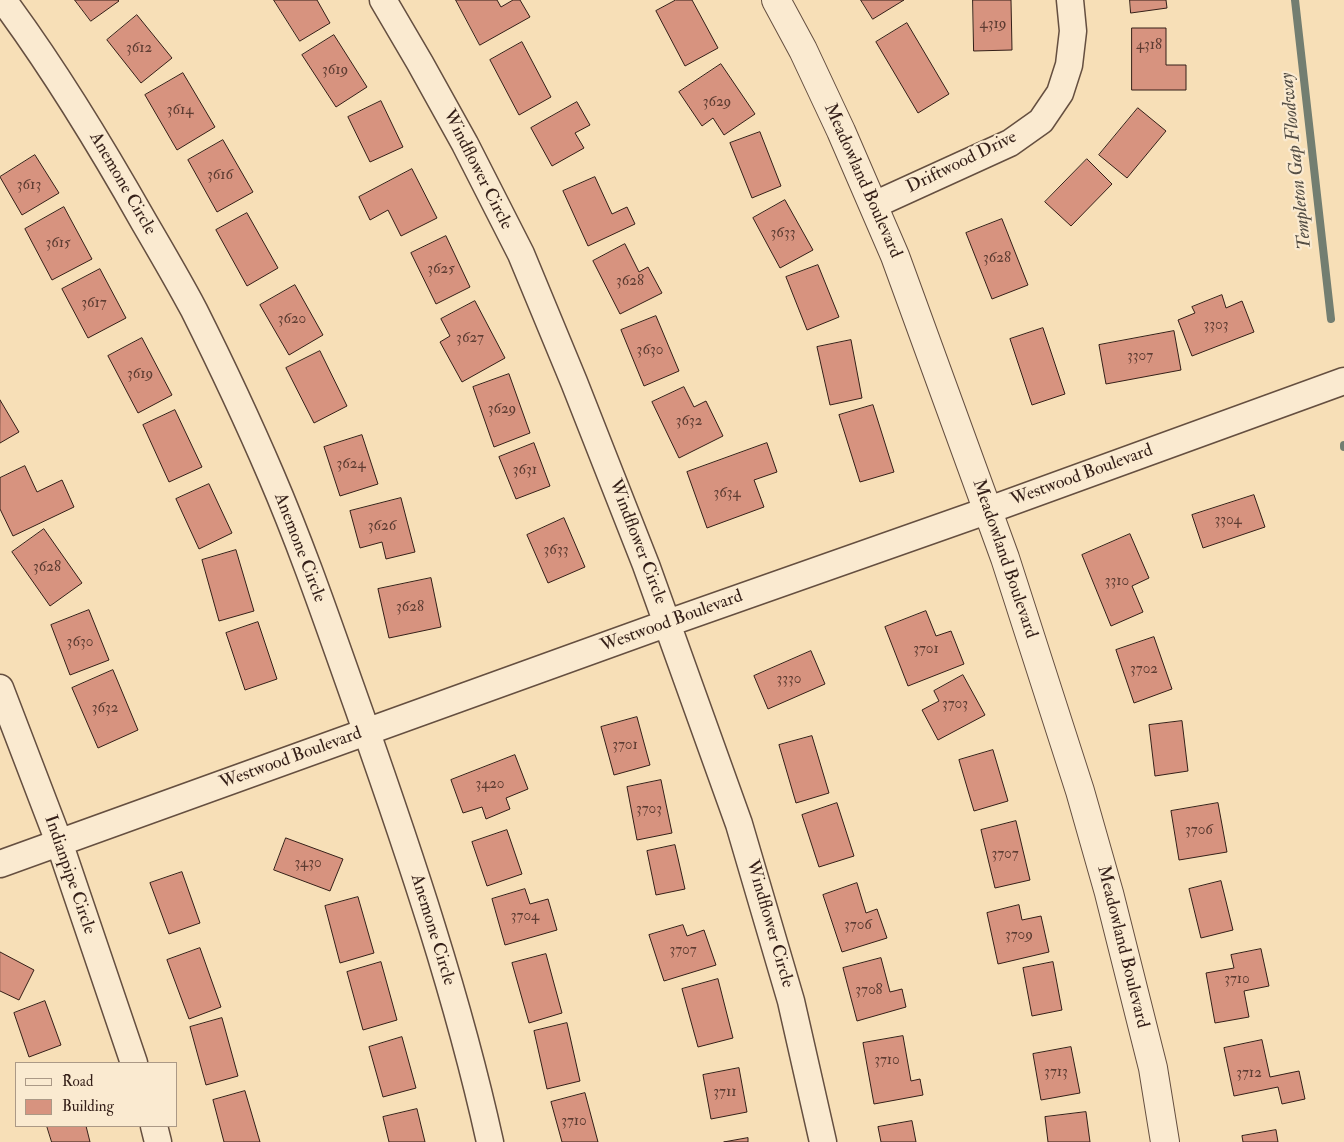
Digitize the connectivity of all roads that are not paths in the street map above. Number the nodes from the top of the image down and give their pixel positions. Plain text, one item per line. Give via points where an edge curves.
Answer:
1 (3, 0) edge
2 (383, 0) edge
3 (776, 0) edge
4 (1070, 0) edge
5 (874, 205) junction
6 (1344, 381) edge
7 (989, 510) junction
8 (668, 623) junction
9 (0, 688) edge
10 (366, 732) junction
11 (59, 842) junction
12 (0, 864) edge
13 (134, 1062) edge
14 (154, 1127) edge
15 (158, 1142) edge
16 (490, 1142) edge
17 (823, 1142) edge
18 (1165, 1142) edge

1 - 10 street, Anemone Circle via 106,154 197,317 232,387 310,572
2 - 8 street, Windflower Circle via 460,136 521,254
3 - 5 street, Meadowland Boulevard via 803,50
4 - 5 street, Driftwood Drive via 1073,31 1069,65 1060,93 1041,121 1010,143
5 - 7 street, Meadowland Boulevard
6 - 7 street, Westwood Boulevard
7 - 8 street, Westwood Boulevard
7 - 18 street, Meadowland Boulevard via 1080,792 1109,893 1153,1068
8 - 10 street, Westwood Boulevard
8 - 17 street, Windflower Circle via 739,824 771,931 791,1001
9 - 11 street, Indianpipe Circle
10 - 11 street, Westwood Boulevard
10 - 16 street, Anemone Circle via 396,815 440,957 480,1095
11 - 12 street, Westwood Boulevard
11 - 13 street, Indianpipe Circle
14 - 15 street

